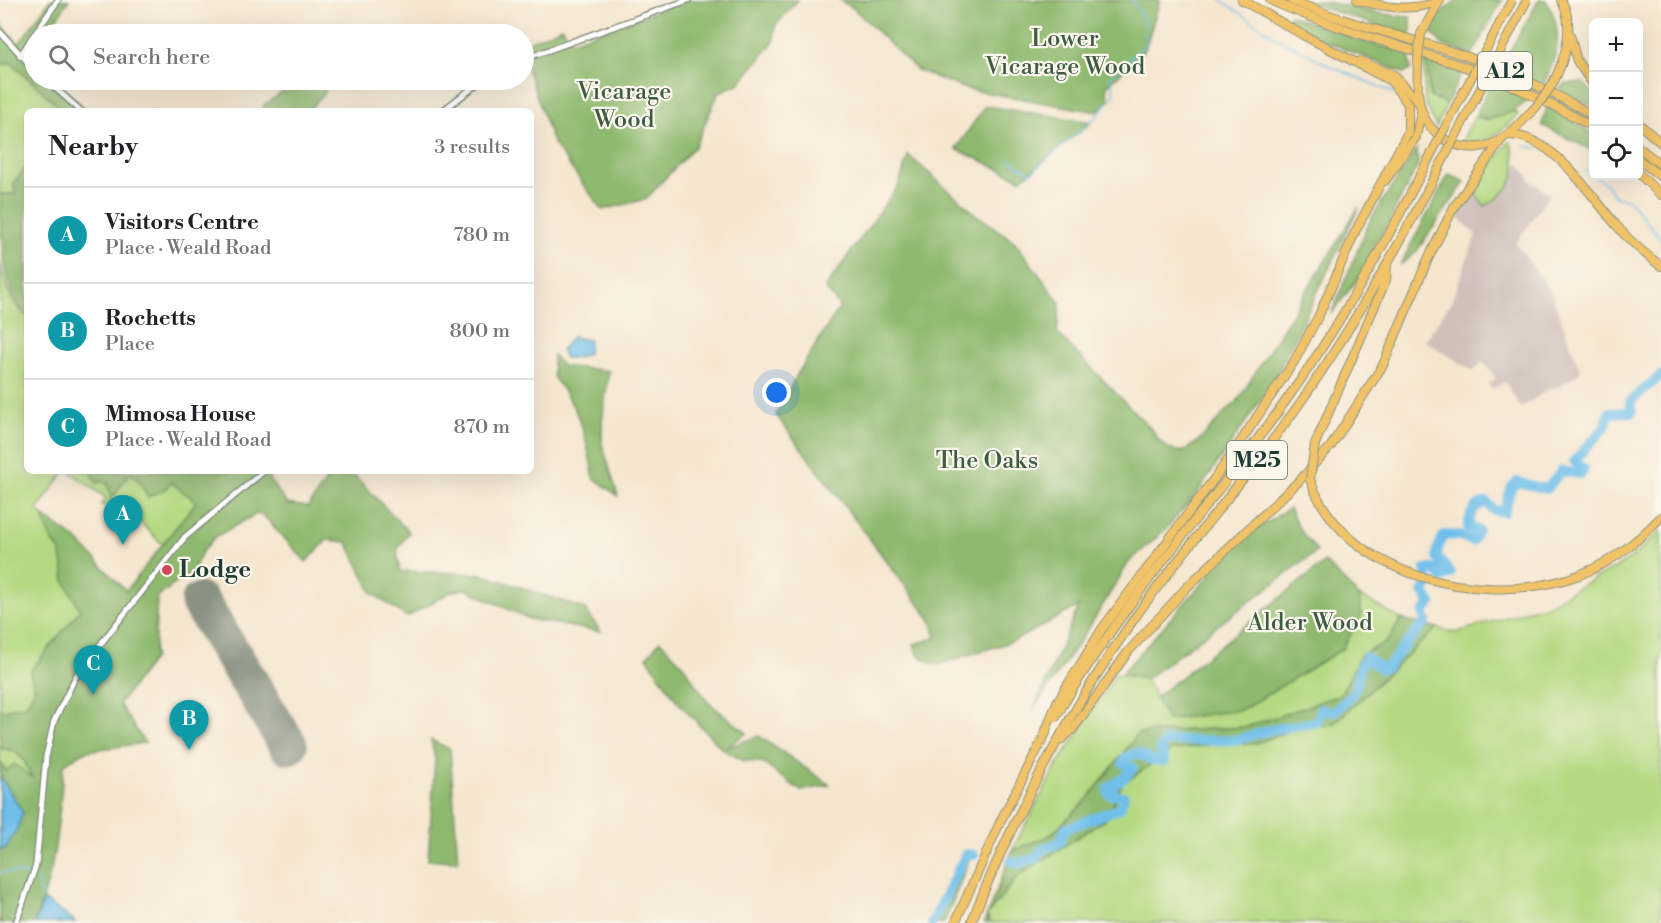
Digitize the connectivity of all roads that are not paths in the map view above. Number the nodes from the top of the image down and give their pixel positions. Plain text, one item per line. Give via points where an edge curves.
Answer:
1 (58, 0) edge
2 (688, 0) edge
3 (1242, 0) edge
4 (1270, 0) edge
5 (1292, 0) edge
6 (1357, 0) edge
7 (1512, 0) edge
8 (1527, 0) edge
9 (1561, 0) edge
10 (1439, 1) edge
11 (1567, 5) edge
12 (42, 24) edge
13 (0, 32) edge
14 (1569, 32) junction
15 (24, 50) edge
16 (534, 55) edge
17 (20, 56) junction
18 (1346, 57) junction
19 (24, 60) edge
20 (1589, 80) edge
21 (57, 90) edge
22 (470, 90) edge
23 (1550, 103) junction
24 (1420, 105) junction
25 (78, 108) edge
26 (446, 108) edge
27 (1589, 114) edge
28 (1590, 126) edge
29 (1641, 126) edge
30 (1589, 131) edge
31 (1504, 137) junction
32 (1661, 143) edge
33 (1643, 151) edge
34 (1643, 163) edge
35 (1661, 165) edge
36 (1661, 177) edge
37 (1643, 178) edge
38 (1379, 188) junction
39 (1661, 195) edge
40 (1387, 265) junction
41 (1661, 266) edge
42 (1295, 360) junction
43 (260, 474) edge
44 (1217, 490) junction
45 (1661, 517) edge
46 (1043, 738) junction
47 (1057, 743) junction
48 (16, 923) edge
49 (956, 923) edge
50 (971, 923) edge

1 - 12 street
2 - 16 street
3 - 18 highway
4 - 23 highway, A12 via 1325,23 1465,68
5 - 27 highway, A12 via 1499,69
6 - 10 highway via 1404,10
7 - 44 highway, M25, bridge via 1383,247 1336,326 1292,392
8 - 40 highway, M25, bridge
9 - 11 highway
10 - 24 highway, bridge via 1421,34
11 - 14 highway
13 - 17 street
14 - 20 highway via 1577,61
14 - 31 highway, bridge via 1552,85 1537,106
15 - 17 street
17 - 19 street
18 - 24 highway via 1394,75
18 - 38 highway, M25 via 1391,81 1408,104 1408,132
21 - 25 street
22 - 26 street
23 - 28 highway, A12
23 - 30 highway
24 - 31 highway via 1433,130 1451,144 1474,148
24 - 38 highway, M25 via 1416,137
29 - 32 highway
31 - 41 highway via 1527,138 1564,164 1618,227
31 - 47 highway, M25 via 1474,176 1428,259 1383,365 1331,446 1187,587 1128,652 1073,729
33 - 35 highway
34 - 36 highway
37 - 39 highway
38 - 42 highway, M25
40 - 45 highway, M25, bridge via 1386,280 1315,444 1310,480 1323,510 1362,549 1399,568 1438,581 1464,587 1511,589 1569,579 1608,562
40 - 47 highway, M25 via 1305,396 1123,635
42 - 44 highway, M25
42 - 46 highway, M25 via 1231,456 1102,629 1057,702
43 - 48 street via 185,537 77,674 54,721 46,757 36,865
44 - 46 highway, M25 via 1128,606
46 - 49 highway, M25 via 1000,820
47 - 50 highway, M25 via 1012,829

